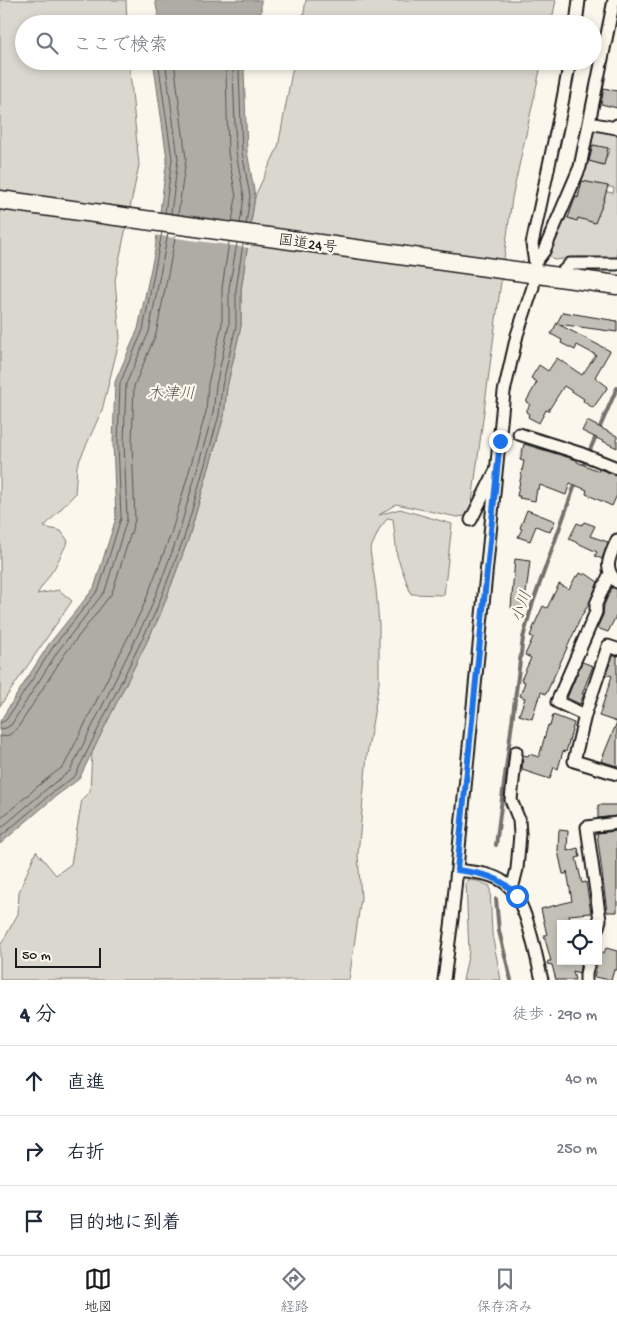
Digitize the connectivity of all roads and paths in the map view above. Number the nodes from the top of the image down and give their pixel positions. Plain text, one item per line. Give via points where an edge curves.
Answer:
1 (579, 0) edge
2 (614, 0) edge
3 (577, 15) edge
4 (602, 59) edge
5 (568, 70) edge
6 (600, 70) edge
7 (589, 123) junction
8 (617, 125) edge
9 (0, 200) edge
10 (617, 264) edge
11 (530, 270) junction
12 (558, 277) junction
13 (617, 285) edge
14 (519, 434) dead end
15 (498, 466) junction
16 (617, 468) edge
17 (471, 520) dead end
18 (617, 540) edge
19 (613, 578) edge
20 (617, 649) edge
21 (585, 715) junction
22 (516, 752) dead end
23 (617, 774) edge
24 (617, 823) edge
25 (457, 870) junction
26 (512, 889) junction
27 (600, 920) edge
28 (588, 965) edge
29 (444, 980) edge
30 (542, 980) edge
31 (586, 980) edge

1 - 3 street
2 - 4 street
5 - 11 street via 532,244
6 - 7 street
7 - 8 street via 616,128
7 - 11 street via 580,167 544,251
9 - 11 highway, 国道24号
10 - 12 street via 570,264
11 - 12 highway, 国道24号
11 - 15 street via 533,287 517,335 506,386
12 - 13 highway, 国道24号
14 - 16 street
15 - 17 street
15 - 25 street
18 - 19 street via 608,567
19 - 21 street via 596,604 596,612 557,702
20 - 21 street via 608,646
21 - 23 street via 574,762
22 - 26 street via 511,800 519,820 520,834
24 - 27 street via 587,826
25 - 26 street via 490,876
25 - 29 street
26 - 30 street via 521,903
28 - 31 street

